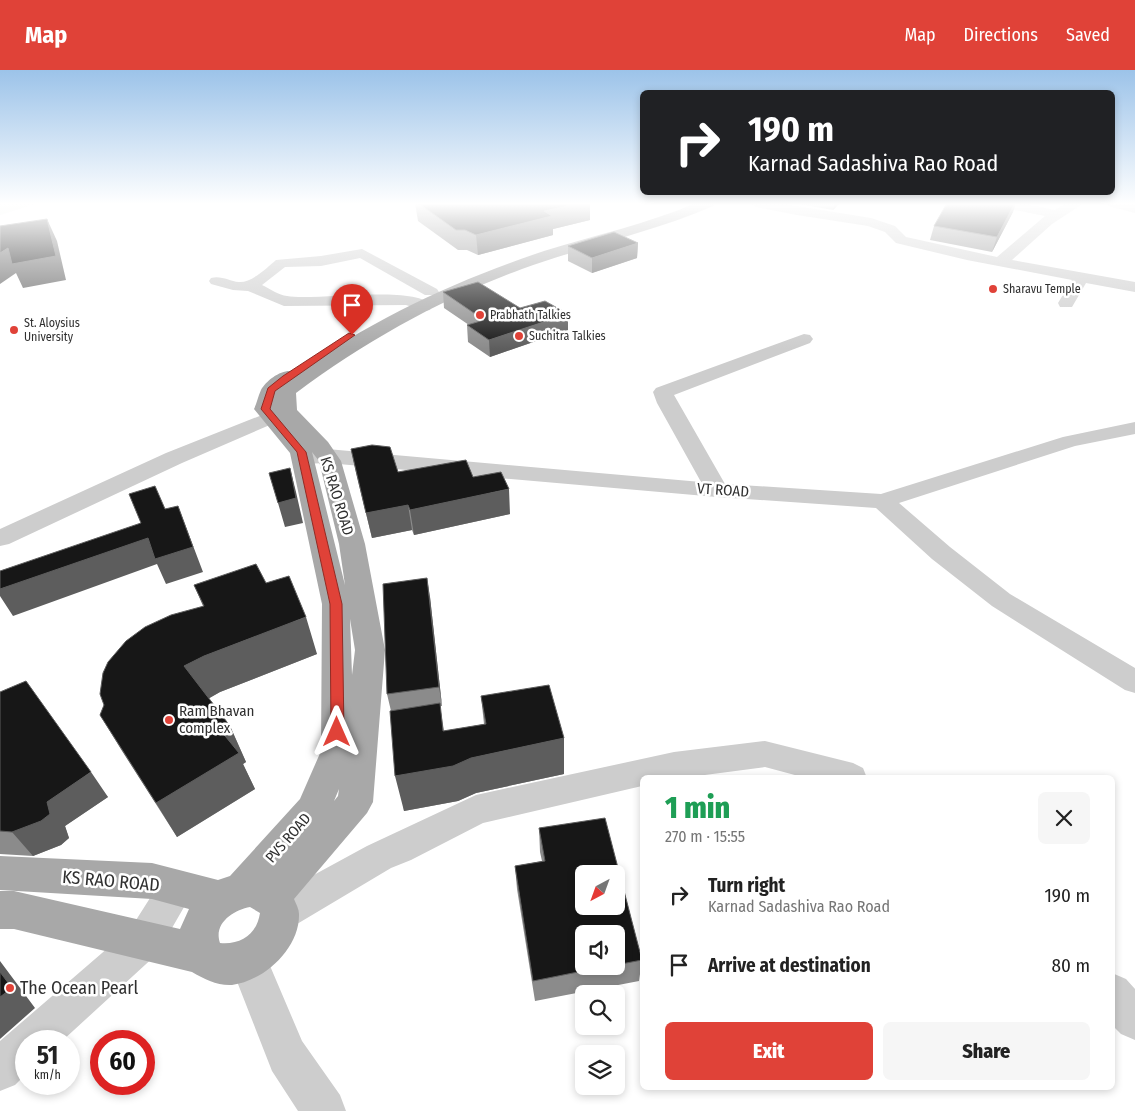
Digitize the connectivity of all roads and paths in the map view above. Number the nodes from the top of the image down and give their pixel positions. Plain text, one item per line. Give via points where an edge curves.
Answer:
1 (551, 252) edge
2 (560, 252) edge
3 (949, 252) edge
4 (1011, 252) edge
5 (1001, 261) junction
6 (1082, 276) junction
7 (217, 280) dead end
8 (250, 286) junction
9 (1135, 287) edge
10 (421, 299) junction
11 (1066, 303) dead end
12 (804, 339) dead end
13 (268, 413) junction
14 (1135, 428) edge
15 (315, 456) junction
16 (716, 490) junction
17 (882, 501) junction
18 (0, 538) edge
19 (1135, 682) edge
20 (846, 775) edge
21 (0, 873) edge
22 (177, 888) junction
23 (253, 900) junction
24 (0, 910) edge
25 (144, 941) junction
26 (204, 955) junction
27 (248, 961) junction
28 (1115, 997) edge
29 (1135, 1020) edge
30 (43, 1030) edge
31 (15, 1056) edge
32 (0, 1070) edge
33 (324, 1111) edge

1 - 10 main road via 480,273
2 - 10 main road, KS RAO ROAD
3 - 5 street
4 - 5 street
5 - 6 street
6 - 9 street
6 - 11 street
7 - 8 street via 239,287
8 - 10 street via 284,301
8 - 10 street via 273,272 280,263 321,261 362,253
10 - 13 main road via 286,378 271,390
10 - 15 main road, KS RAO ROAD via 392,322 312,371 286,391 286,411
12 - 16 street via 663,392 666,403
13 - 15 main road, PVS ROAD via 301,452
13 - 18 street
14 - 17 street, VT ROAD via 1070,441
15 - 16 street, VT ROAD
15 - 23 main road, PVS ROAD via 336,604 338,751 314,809
16 - 17 street, VT ROAD
17 - 19 street via 1001,600
20 - 23 street via 764,754 674,765 476,810 399,849
21 - 22 main road, KS RAO ROAD via 152,881
22 - 23 main road, KS RAO ROAD
22 - 25 street
23 - 26 main road via 204,917 199,930 199,944
23 - 27 main road via 276,934
24 - 25 main road via 14,910
25 - 26 main road
25 - 30 street
26 - 27 main road via 213,963 226,966
27 - 33 street via 287,1056
28 - 29 street
31 - 32 street

